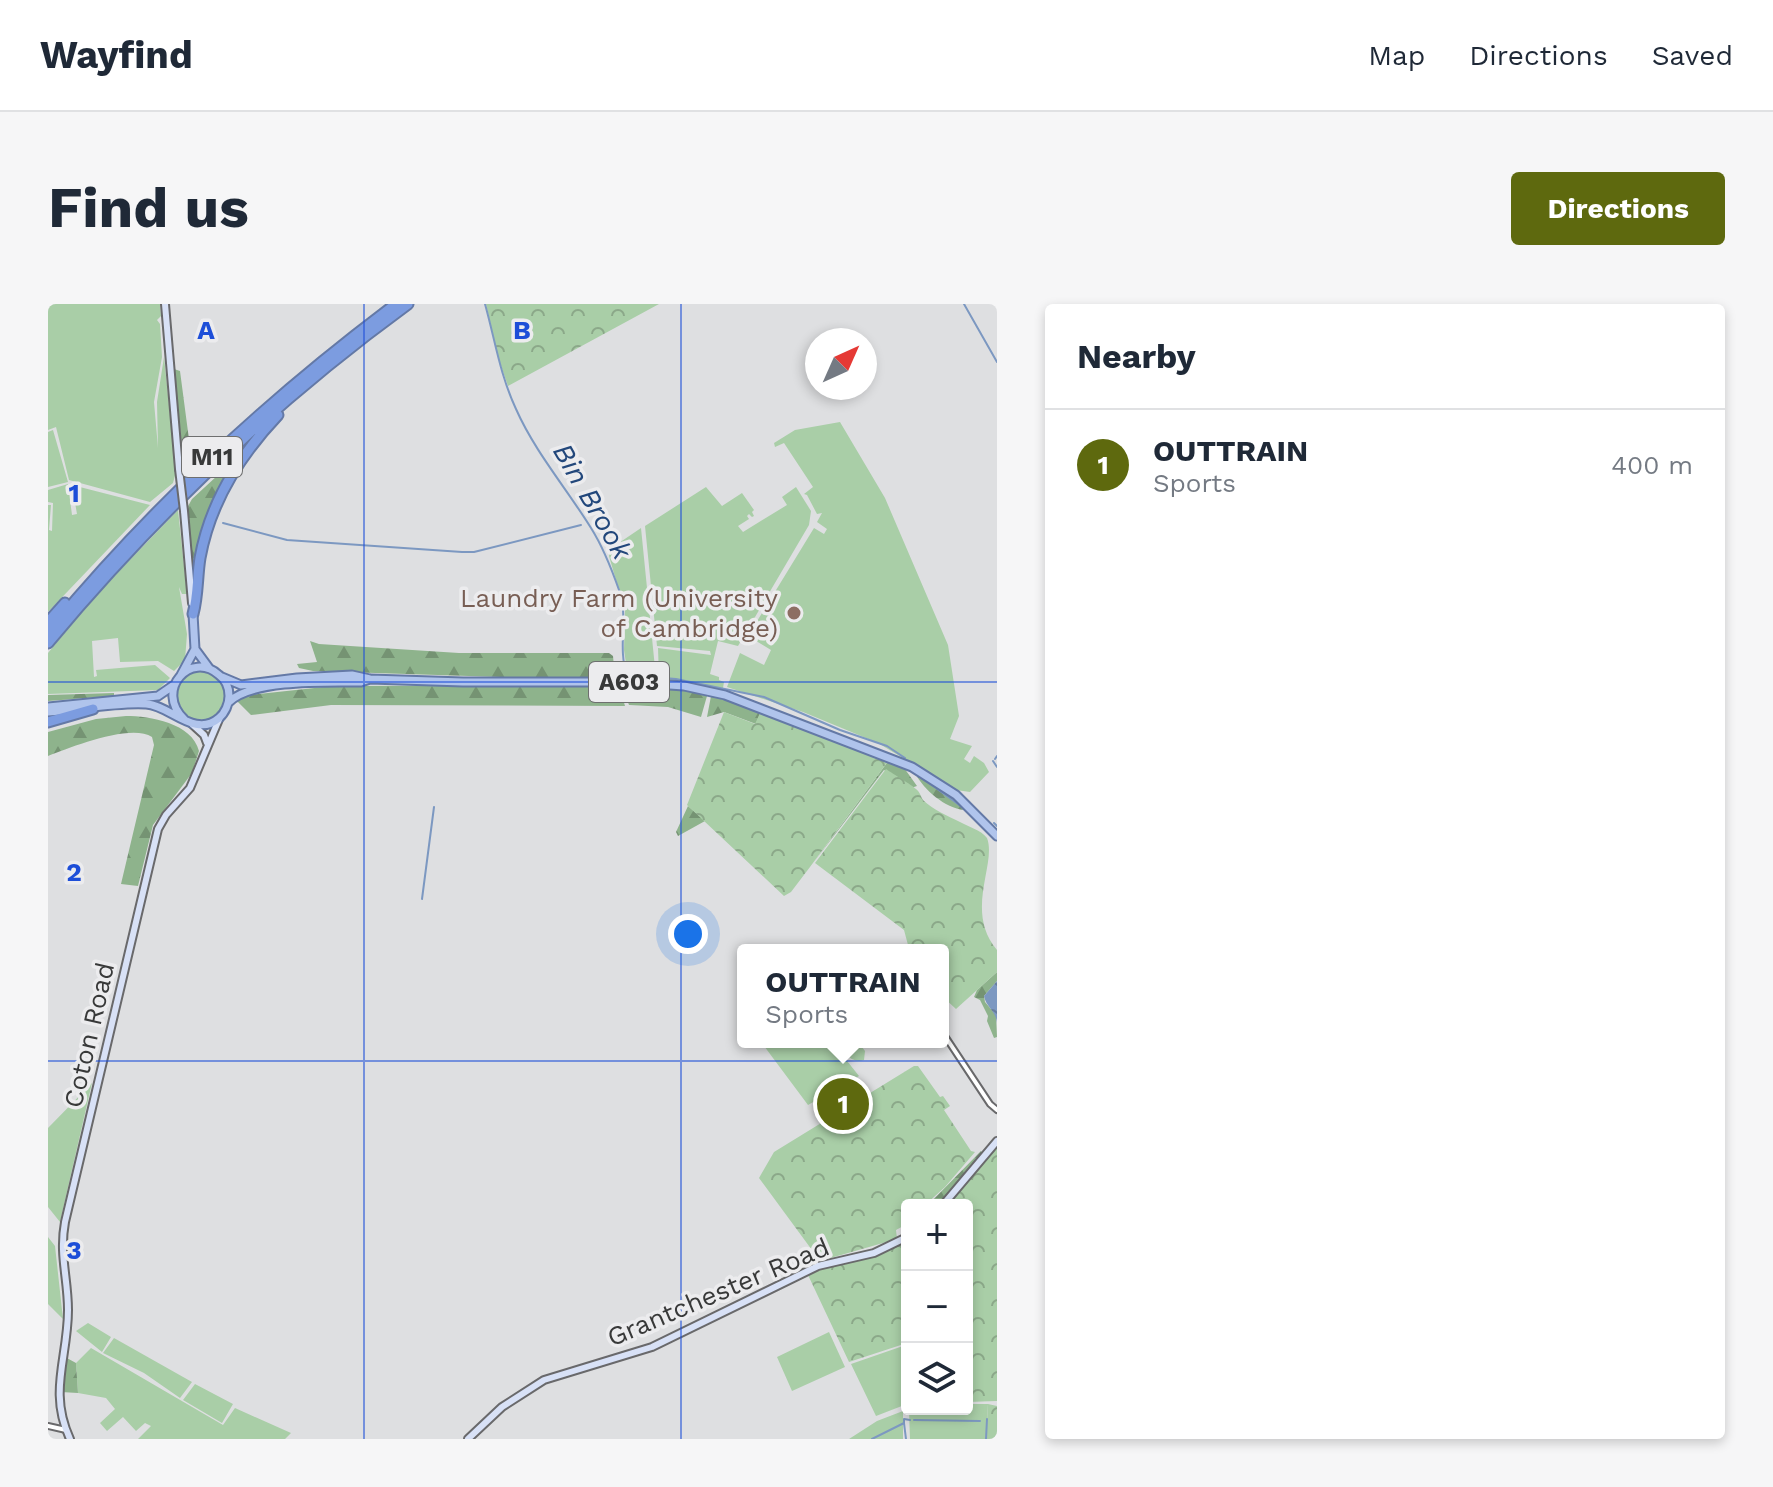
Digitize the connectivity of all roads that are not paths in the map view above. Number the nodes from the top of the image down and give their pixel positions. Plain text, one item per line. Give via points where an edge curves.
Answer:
1 (165, 304) edge
2 (396, 304) edge
3 (408, 304) edge
4 (344, 352) junction
5 (116, 552) junction
6 (193, 614) junction
7 (48, 622) edge
8 (48, 633) edge
9 (48, 643) edge
10 (195, 649) junction
11 (212, 670) junction
12 (181, 676) junction
13 (222, 677) junction
14 (370, 679) junction
15 (175, 684) junction
16 (228, 705) junction
17 (93, 709) junction
18 (48, 710) edge
19 (220, 717) junction
20 (186, 721) junction
21 (48, 722) edge
22 (208, 746) junction
23 (997, 836) edge
24 (949, 1042) edge
25 (997, 1110) edge
26 (997, 1141) edge
27 (948, 1199) edge
28 (901, 1240) edge
29 (48, 1426) edge
30 (66, 1430) junction
31 (70, 1439) edge
32 (468, 1439) edge

1 - 6 street, bridge
2 - 5 highway, M11 via 228,441
3 - 4 highway, M11
4 - 6 highway via 259,435 229,479 207,528
4 - 9 highway, M11 via 144,534
5 - 7 highway
5 - 8 highway, M11
6 - 10 main road
10 - 11 main road
10 - 12 main road
11 - 12 main road via 196,668
11 - 13 main road
12 - 15 main road
13 - 14 main road, A603 via 241,685 318,676
13 - 16 main road via 229,690
14 - 16 main road, A603 via 246,691
14 - 23 main road, A603 via 657,683 710,692 912,767 956,795
15 - 18 main road via 158,696
15 - 20 main road via 173,703
16 - 19 main road
17 - 18 main road
17 - 20 main road via 150,704
17 - 21 highway
19 - 20 main road via 207,724
19 - 22 street, Coton Road
20 - 22 street via 204,735
22 - 30 street, Coton Road via 190,788 158,829 61,1242 68,1307 58,1405
24 - 25 street
26 - 27 street
28 - 32 street, Grantchester Road via 874,1253 818,1266 652,1347 544,1380 502,1407
29 - 30 street
30 - 31 street, Coton Road

